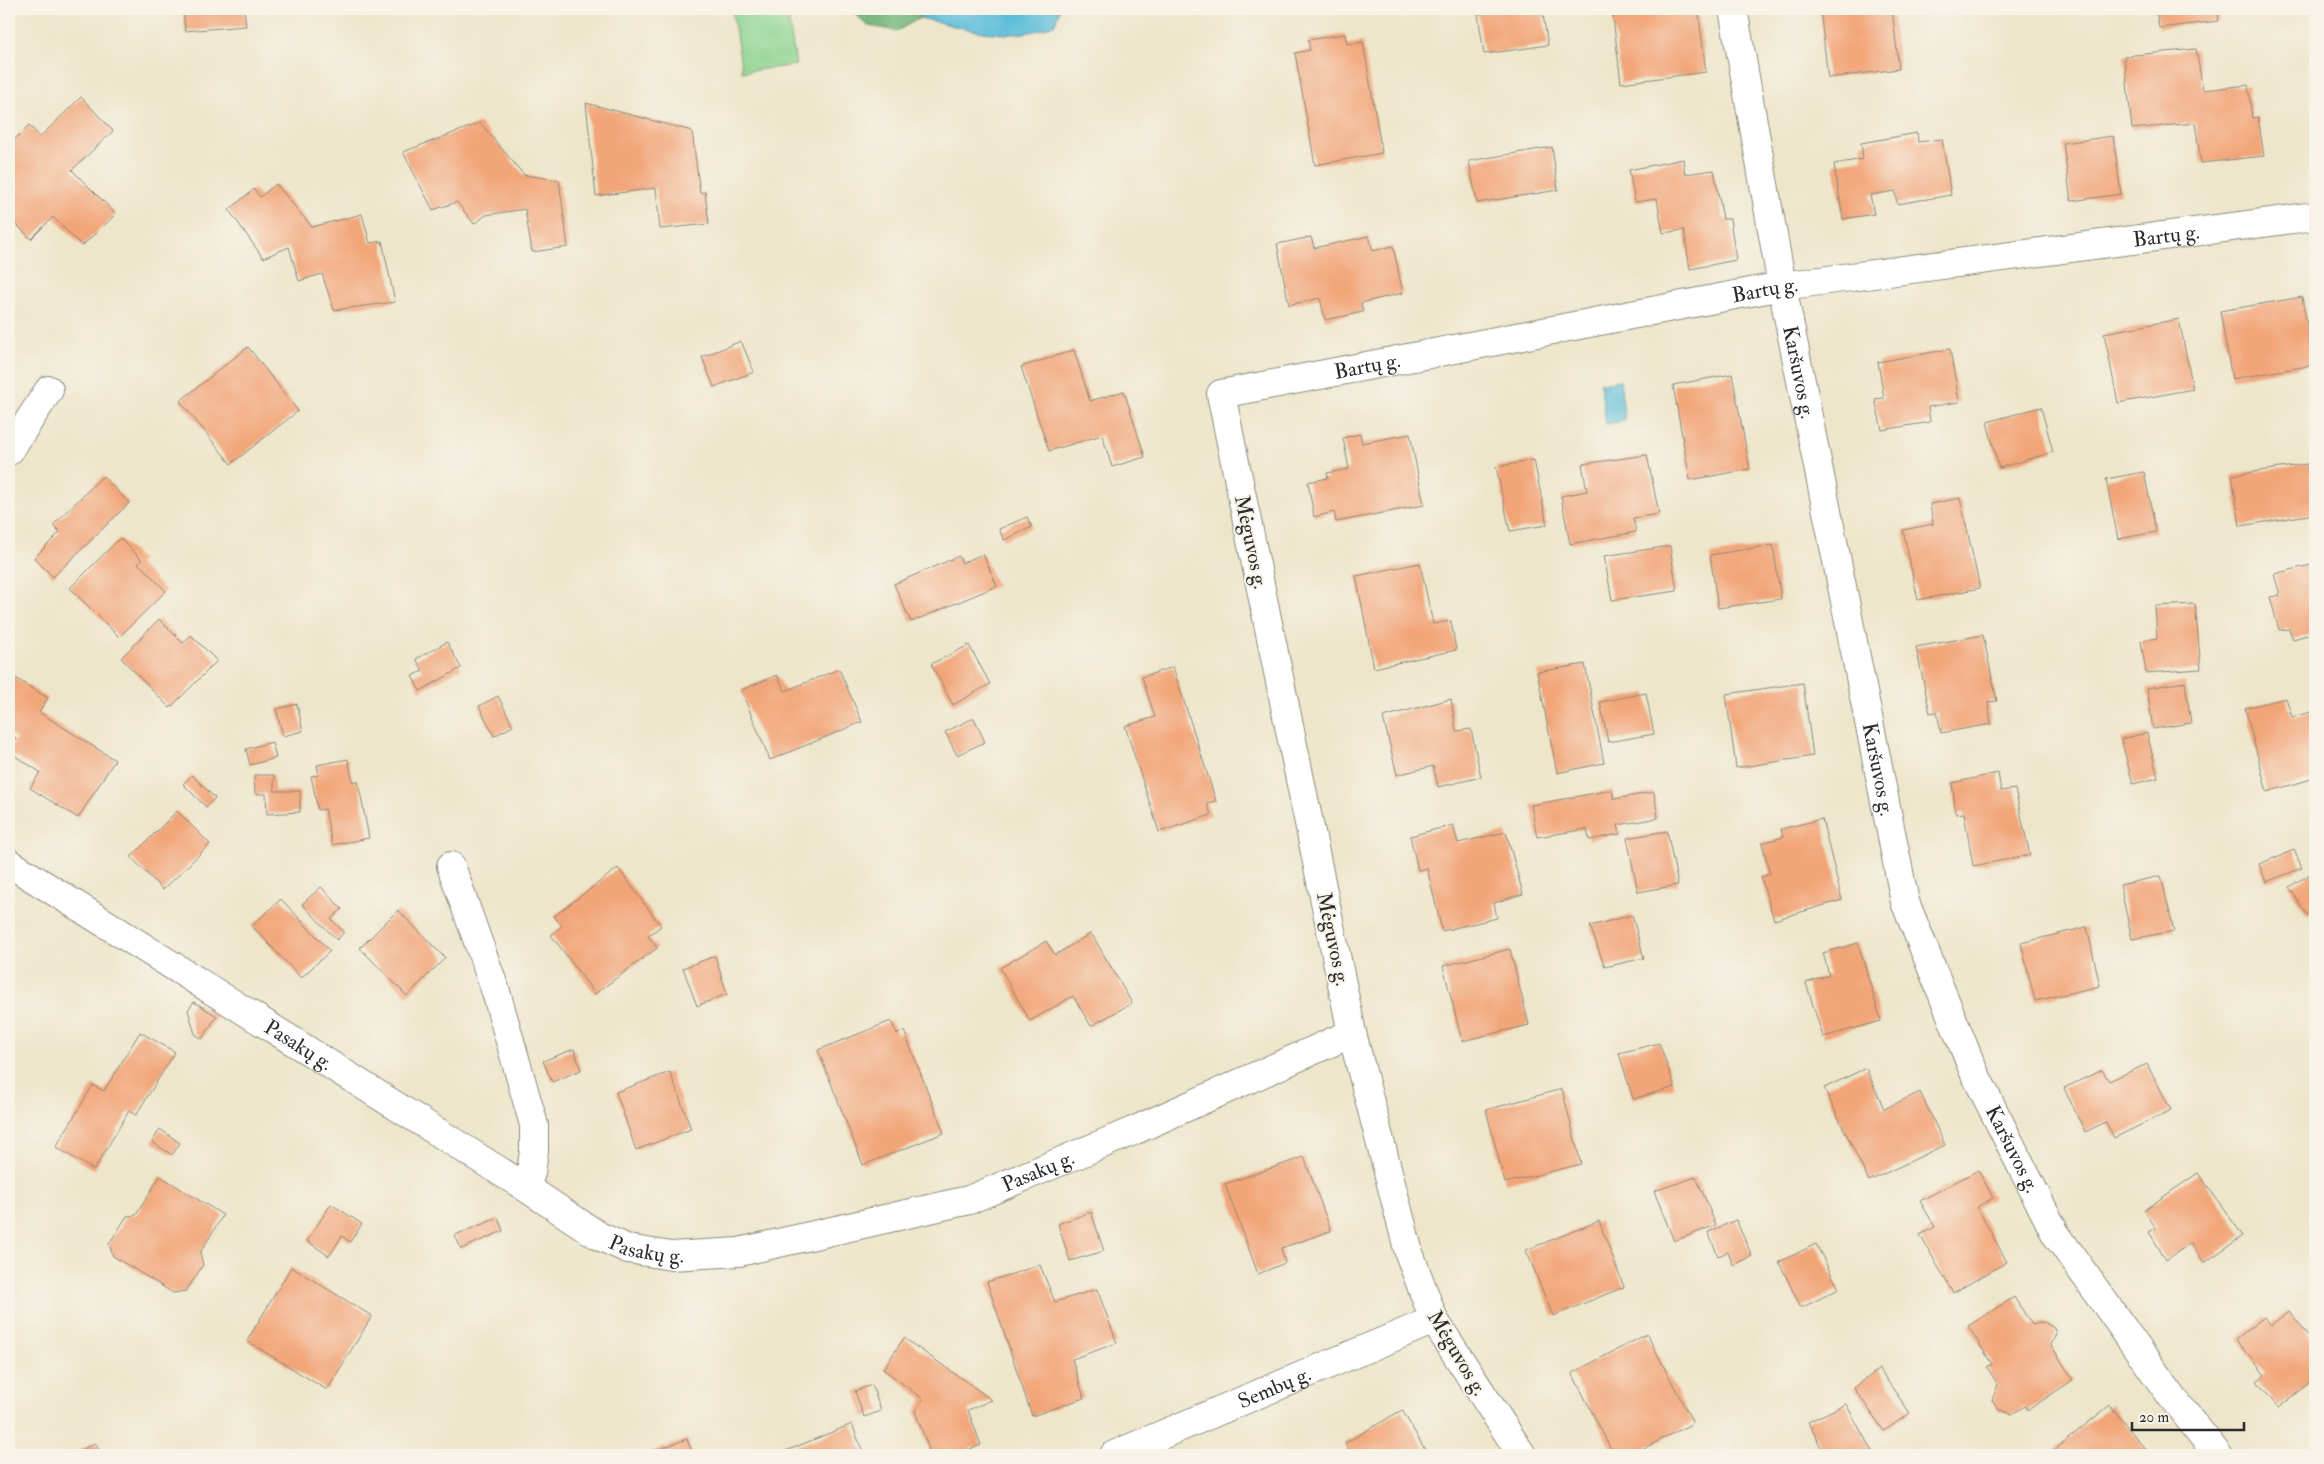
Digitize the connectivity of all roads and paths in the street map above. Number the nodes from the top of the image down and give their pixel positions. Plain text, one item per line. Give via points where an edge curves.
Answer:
1 (1733, 9) edge
2 (2315, 216) edge
3 (1782, 286) junction
4 (48, 390) dead end
5 (1221, 394) joint
6 (9, 451) edge
7 (9, 863) edge
8 (451, 866) dead end
9 (1352, 1033) junction
10 (525, 1188) junction
11 (1434, 1320) junction
12 (1114, 1455) edge
13 (1522, 1455) edge
14 (2218, 1455) edge

1 - 3 street, Karšuvos g.
2 - 3 street, Bartų g.
3 - 5 street, Bartų g.
3 - 14 street, Karšuvos g. via 1905,902 1974,1072 2055,1233 2172,1397
4 - 6 street
5 - 9 street, Mėguvos g.
7 - 10 street, Pasakų g.
8 - 10 street via 496,992 534,1125 531,1172
9 - 10 street, Pasakų g. via 969,1200 739,1252 671,1256 628,1249 599,1236
9 - 11 street, Mėguvos g. via 1409,1253
11 - 12 street, Sembų g.
11 - 13 street, Mėguvos g.

